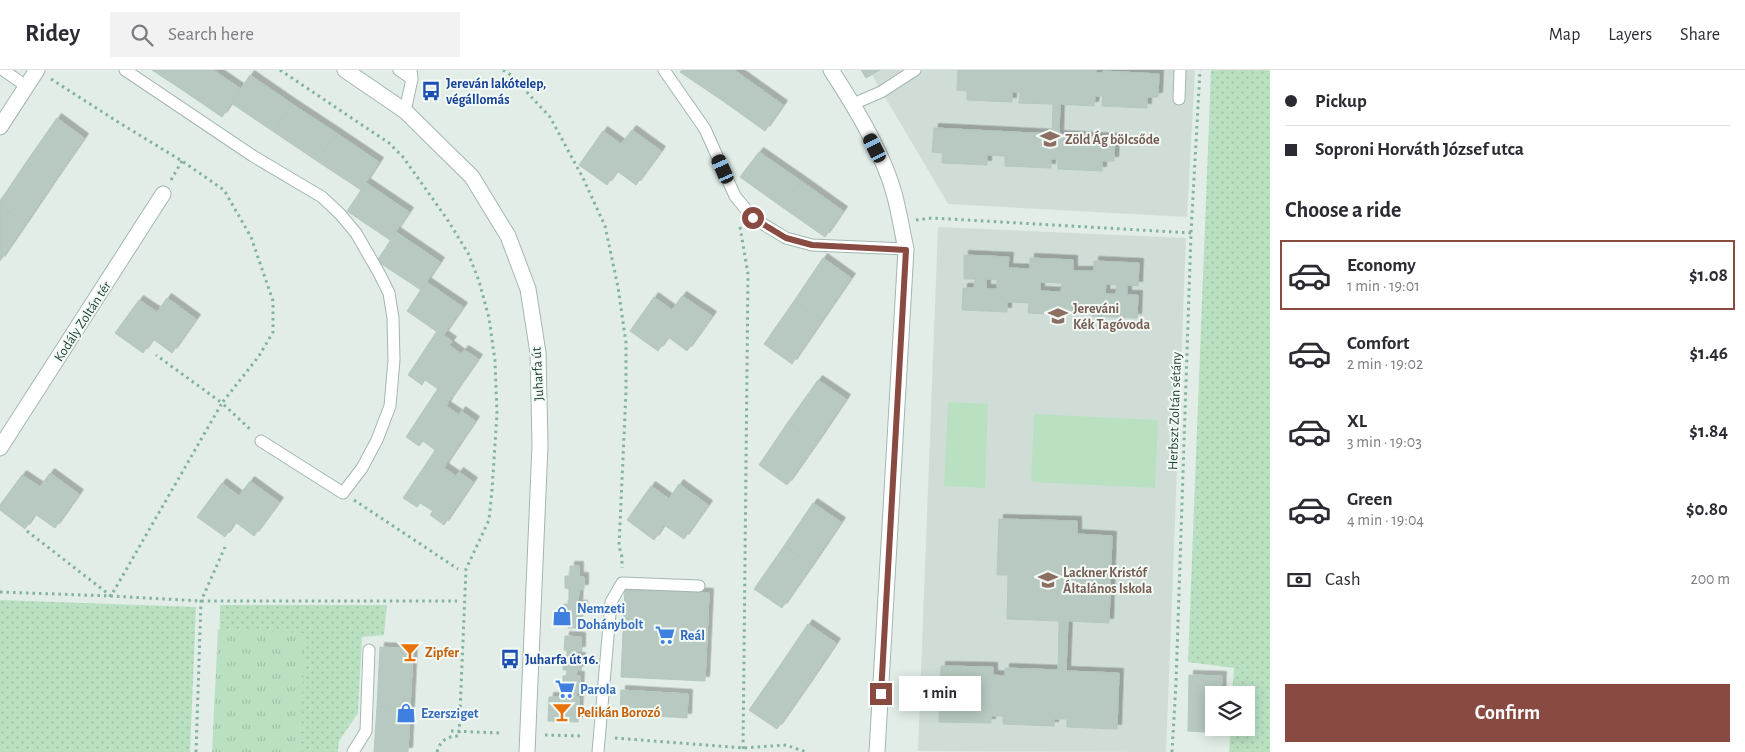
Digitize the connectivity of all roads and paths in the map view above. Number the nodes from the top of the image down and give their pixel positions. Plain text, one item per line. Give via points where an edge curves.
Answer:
1 (3, 70) edge
2 (125, 70) edge
3 (280, 70) edge
4 (345, 70) edge
5 (399, 70) edge
6 (503, 70) edge
7 (664, 70) edge
8 (831, 70) edge
9 (915, 70) edge
10 (1180, 70) edge
11 (1200, 70) edge
12 (41, 73) edge
13 (412, 75) edge
14 (26, 86) junction
15 (1179, 99) dead end
16 (853, 104) junction
17 (405, 111) junction
18 (0, 127) edge
19 (163, 194) dead end
20 (901, 222) junction
21 (740, 226) dead end
22 (1191, 233) junction
23 (906, 250) junction
24 (156, 355) dead end
25 (222, 402) junction
26 (261, 441) joint
27 (0, 448) edge
28 (343, 493) junction
29 (27, 531) dead end
30 (225, 547) dead end
31 (458, 569) dead end
32 (622, 582) junction
33 (699, 586) dead end
34 (0, 592) edge
35 (111, 596) junction
36 (457, 601) dead end
37 (201, 602) junction
38 (368, 650) dead end
39 (615, 728) dead end
40 (451, 731) dead end
41 (460, 731) junction
42 (501, 733) dead end
43 (742, 750) edge
44 (196, 752) edge
45 (353, 752) edge
46 (437, 752) edge
47 (527, 752) edge
48 (598, 752) edge
49 (806, 752) edge
50 (877, 752) edge
51 (1172, 752) edge

1 - 14 lane
2 - 28 lane via 253,156 322,197 356,233 379,273 389,293 393,318 390,406 366,461
3 - 41 path via 389,143 403,157 468,253 479,281 493,352 497,414 489,520 466,568
4 - 17 street, Juharfa út
5 - 13 lane
6 - 32 path via 550,117 605,226 626,343 619,546
7 - 23 lane via 705,129 735,196 753,218 786,238 812,245
8 - 16 street
9 - 16 lane via 881,92
10 - 15 lane
11 - 22 path, Herbszt Zoltán sétány
12 - 14 street
12 - 25 path via 224,190 251,238 273,301 273,332 259,356
13 - 17 lane
14 - 18 street
16 - 20 street via 882,161
17 - 47 street, Juharfa út via 472,177 508,236 528,289 538,353 540,445
19 - 27 street, Kodály Zoltán tér
20 - 22 path via 932,218
20 - 23 street
21 - 43 path via 748,274
22 - 51 path, Herbszt Zoltán sétány
23 - 50 street
24 - 25 path
25 - 26 path
25 - 35 path
26 - 28 lane
28 - 31 path
29 - 35 path
30 - 37 path
32 - 33 lane
32 - 48 lane via 611,602
34 - 35 path
35 - 37 path
36 - 37 path
37 - 44 path
38 - 45 lane via 366,732
39 - 43 path via 614,738
40 - 41 path
41 - 42 path
41 - 46 path via 459,736 450,736 440,743
43 - 49 path via 786,745

